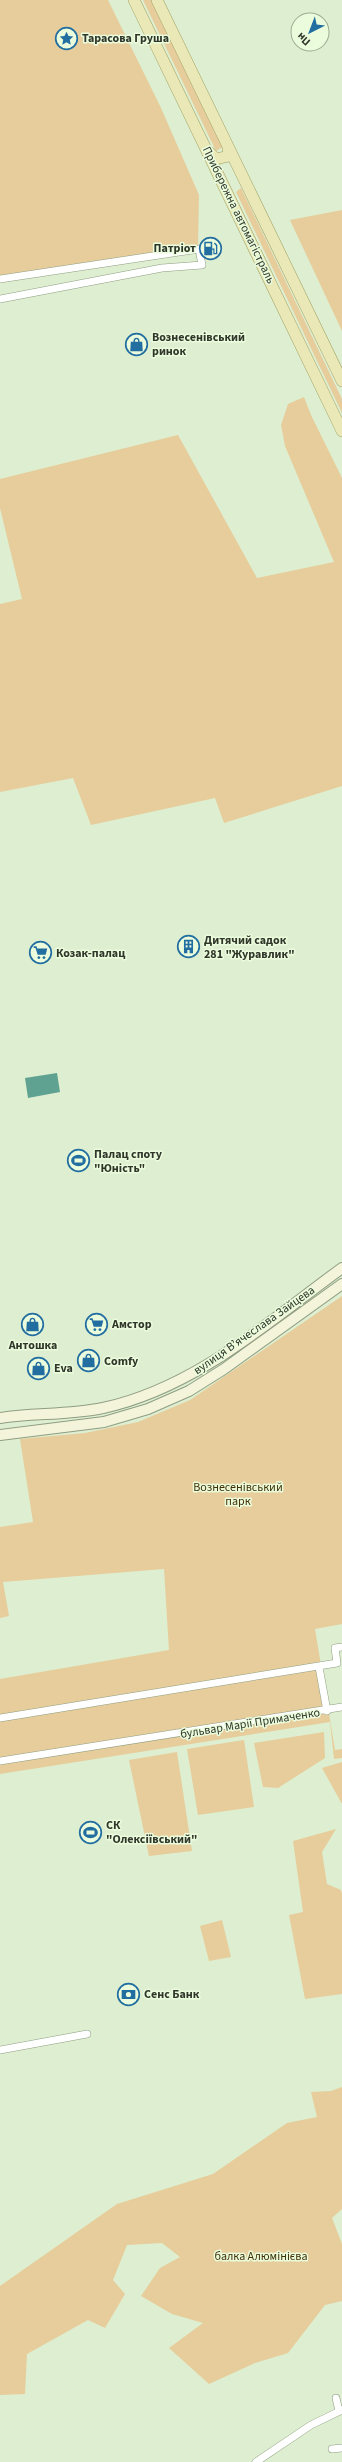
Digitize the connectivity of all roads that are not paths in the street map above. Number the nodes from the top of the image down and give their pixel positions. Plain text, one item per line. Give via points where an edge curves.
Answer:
1 (134, 0) edge
2 (157, 0) edge
3 (228, 148) junction
4 (207, 150) junction
5 (244, 180) junction
6 (231, 199) junction
7 (0, 279) edge
8 (0, 298) edge
9 (342, 381) edge
10 (342, 431) edge
11 (342, 1268) edge
12 (342, 1284) edge
13 (0, 1418) edge
14 (0, 1435) edge
15 (342, 1647) edge
16 (319, 1667) junction
17 (342, 1707) edge
18 (327, 1711) junction
19 (0, 1718) edge
20 (0, 1761) edge
21 (87, 2034) dead end
22 (0, 2050) edge
23 (336, 2398) dead end
24 (341, 2410) edge
25 (342, 2448) edge
26 (332, 2449) dead end
27 (256, 2462) edge

1 - 4 main road, Прибережна автомагістраль
2 - 3 main road, Прибережна автомагістраль
3 - 4 main road via 229,156 223,159 216,159
3 - 5 main road, Прибережна автомагістраль
4 - 6 main road, Прибережна автомагістраль
5 - 6 main road via 238,177 227,182
5 - 9 main road, Прибережна автомагістраль
6 - 10 main road, Прибережна автомагістраль
7 - 8 street via 199,249 202,265 162,268
11 - 13 main road, вулиця Вʼячеслава Зайцева via 224,1354 174,1383 102,1408
12 - 14 main road, вулиця Вʼячеслава Зайцева via 269,1338 189,1392 148,1409 104,1422
15 - 16 street via 335,1648 337,1663
16 - 18 street, бульвар Марії Примаченко
16 - 19 street
17 - 18 street
18 - 20 street, бульвар Марії Примаченко
21 - 22 street
23 - 24 street
24 - 27 street via 312,2424
25 - 26 street

